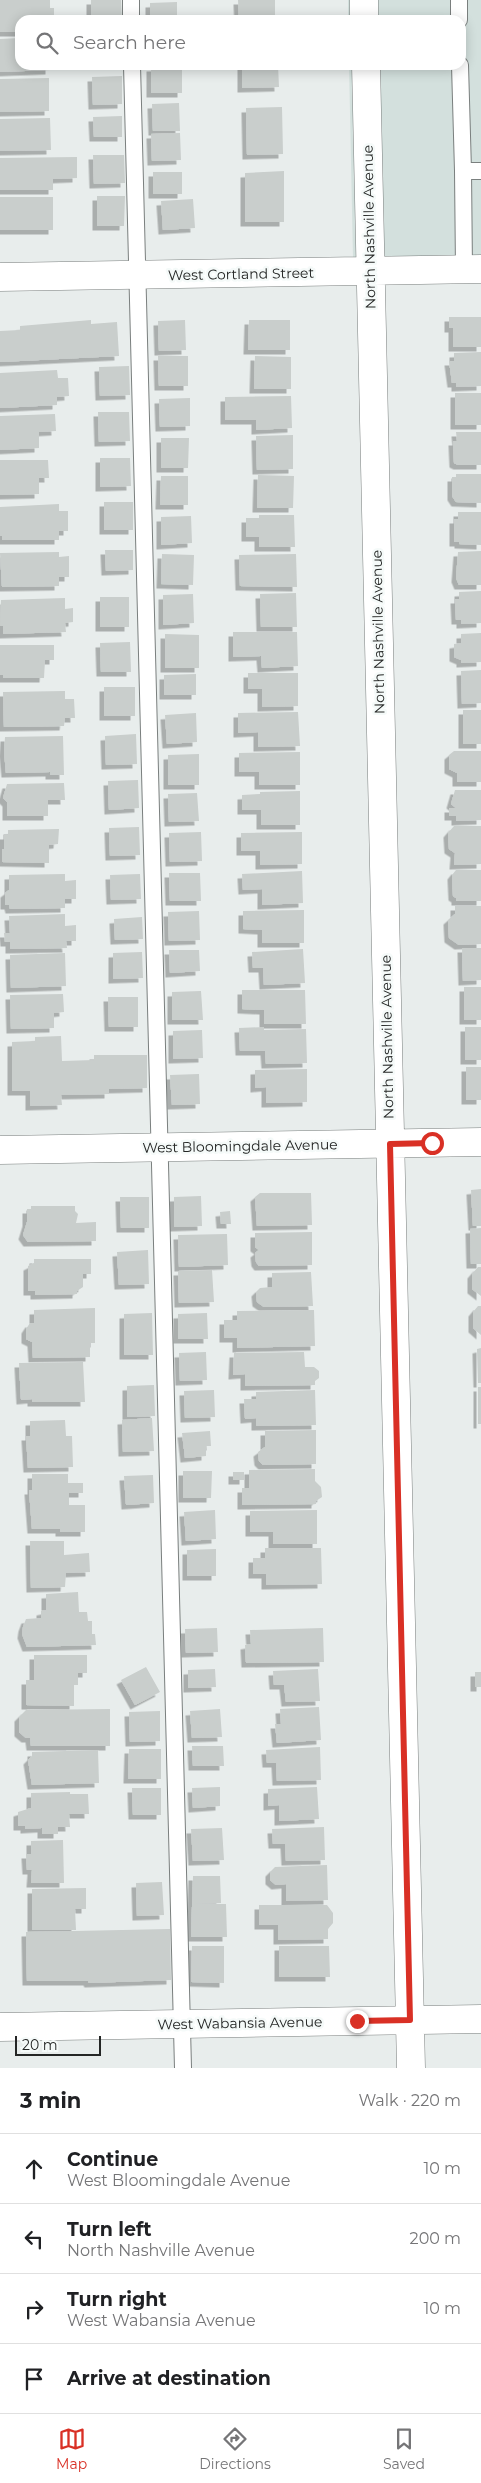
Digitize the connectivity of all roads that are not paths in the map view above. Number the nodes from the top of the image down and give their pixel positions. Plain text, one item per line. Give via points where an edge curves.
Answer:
1 (131, 0) edge
2 (364, 0) edge
3 (459, 0) edge
4 (132, 15) edge
5 (364, 15) edge
6 (459, 15) edge
7 (132, 70) edge
8 (366, 70) edge
9 (460, 70) edge
10 (463, 171) junction
11 (481, 171) edge
12 (472, 269) edge
13 (370, 271) junction
14 (137, 276) junction
15 (0, 277) edge
16 (481, 1142) edge
17 (390, 1144) junction
18 (159, 1147) junction
19 (0, 1150) edge
20 (481, 2019) edge
21 (410, 2020) junction
22 (182, 2024) junction
23 (0, 2027) edge
24 (183, 2068) edge
25 (411, 2068) edge

1 - 4 lane
2 - 5 street
3 - 6 lane
7 - 14 lane
8 - 13 street, North Nashville Avenue
9 - 10 lane
10 - 11 lane
10 - 12 lane
12 - 13 street, West Cortland Street
13 - 14 street, West Cortland Street
13 - 17 street, North Nashville Avenue
14 - 15 street, West Cortland Street
14 - 18 lane
16 - 17 street, West Bloomingdale Avenue
17 - 18 street, West Bloomingdale Avenue
17 - 21 street, North Nashville Avenue
18 - 19 street, West Bloomingdale Avenue
18 - 22 lane
20 - 21 street, West Wabansia Avenue
21 - 22 street, West Wabansia Avenue
21 - 25 street, North Nashville Avenue
22 - 23 street, West Wabansia Avenue
22 - 24 lane

